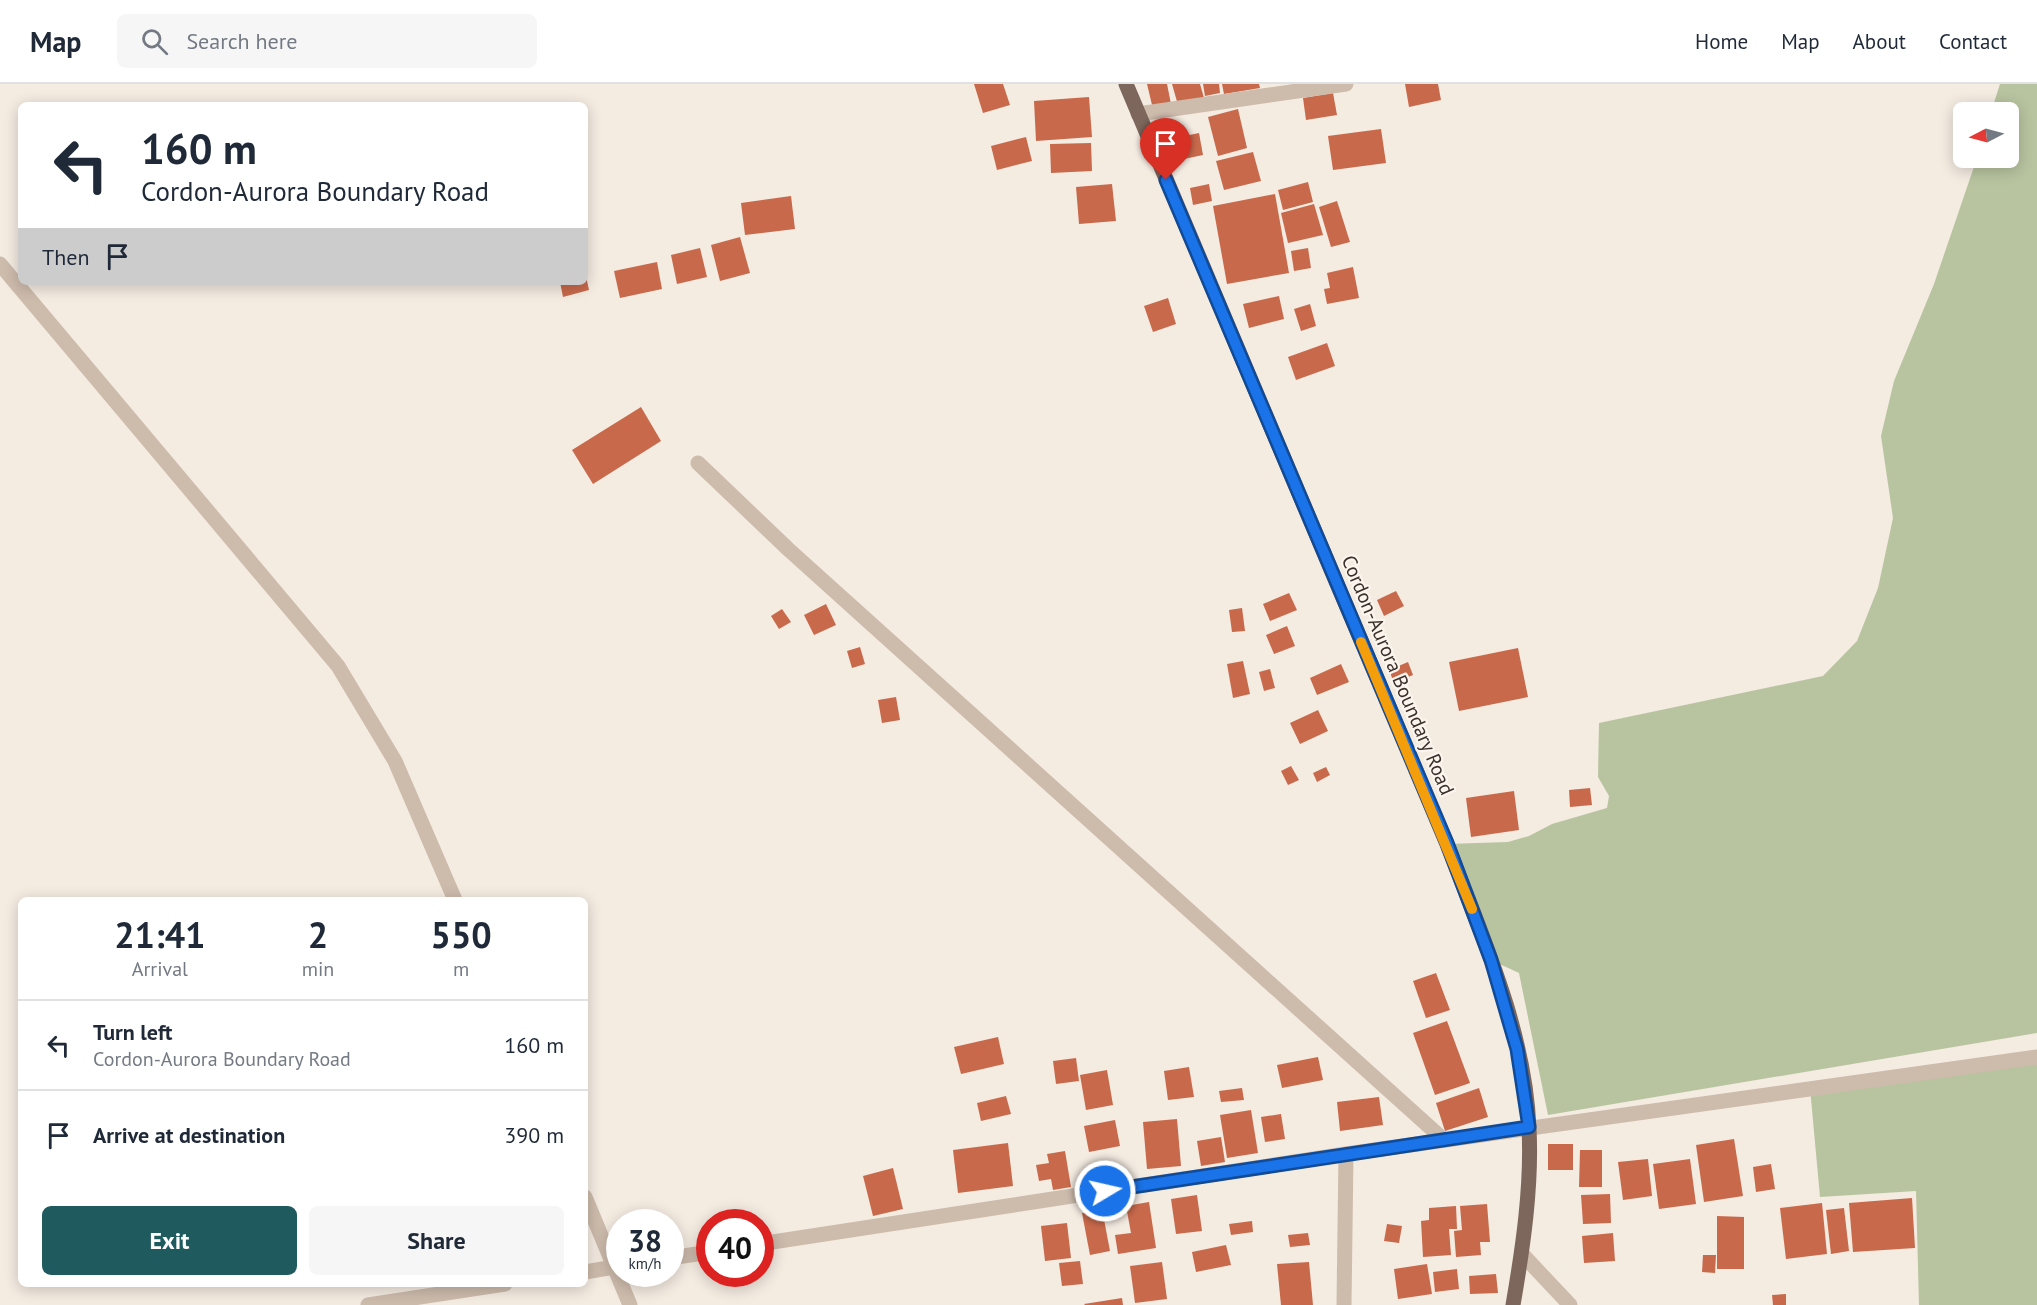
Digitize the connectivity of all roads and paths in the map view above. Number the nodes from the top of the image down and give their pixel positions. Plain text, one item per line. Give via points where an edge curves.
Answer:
1 (1126, 84) edge
2 (1346, 84) edge
3 (1138, 114) junction
4 (0, 264) edge
5 (698, 463) dead end
6 (454, 897) edge
7 (2037, 1057) edge
8 (1529, 1127) junction
9 (1444, 1140) junction
10 (1346, 1154) junction
11 (588, 1204) edge
12 (774, 1242) edge
13 (606, 1243) edge
14 (1522, 1254) junction
15 (606, 1269) edge
16 (588, 1272) edge
17 (485, 1287) edge
18 (624, 1287) edge
19 (368, 1305) edge
20 (630, 1305) edge
21 (1344, 1305) edge
22 (1514, 1305) edge
23 (1570, 1305) edge

1 - 3 main road, Cordon-Aurora Boundary Road
2 - 3 street
3 - 8 main road, Cordon-Aurora Boundary Road via 1447,843 1491,960 1514,1038
4 - 6 street via 338,666 395,761
5 - 9 street via 788,549
7 - 8 street
8 - 9 street
8 - 14 main road, Cordon-Aurora Boundary Road
9 - 10 street
10 - 12 street
10 - 21 street
11 - 13 street
14 - 22 main road, Cordon-Aurora Boundary Road
14 - 23 street
15 - 16 street
17 - 19 street
18 - 20 street

